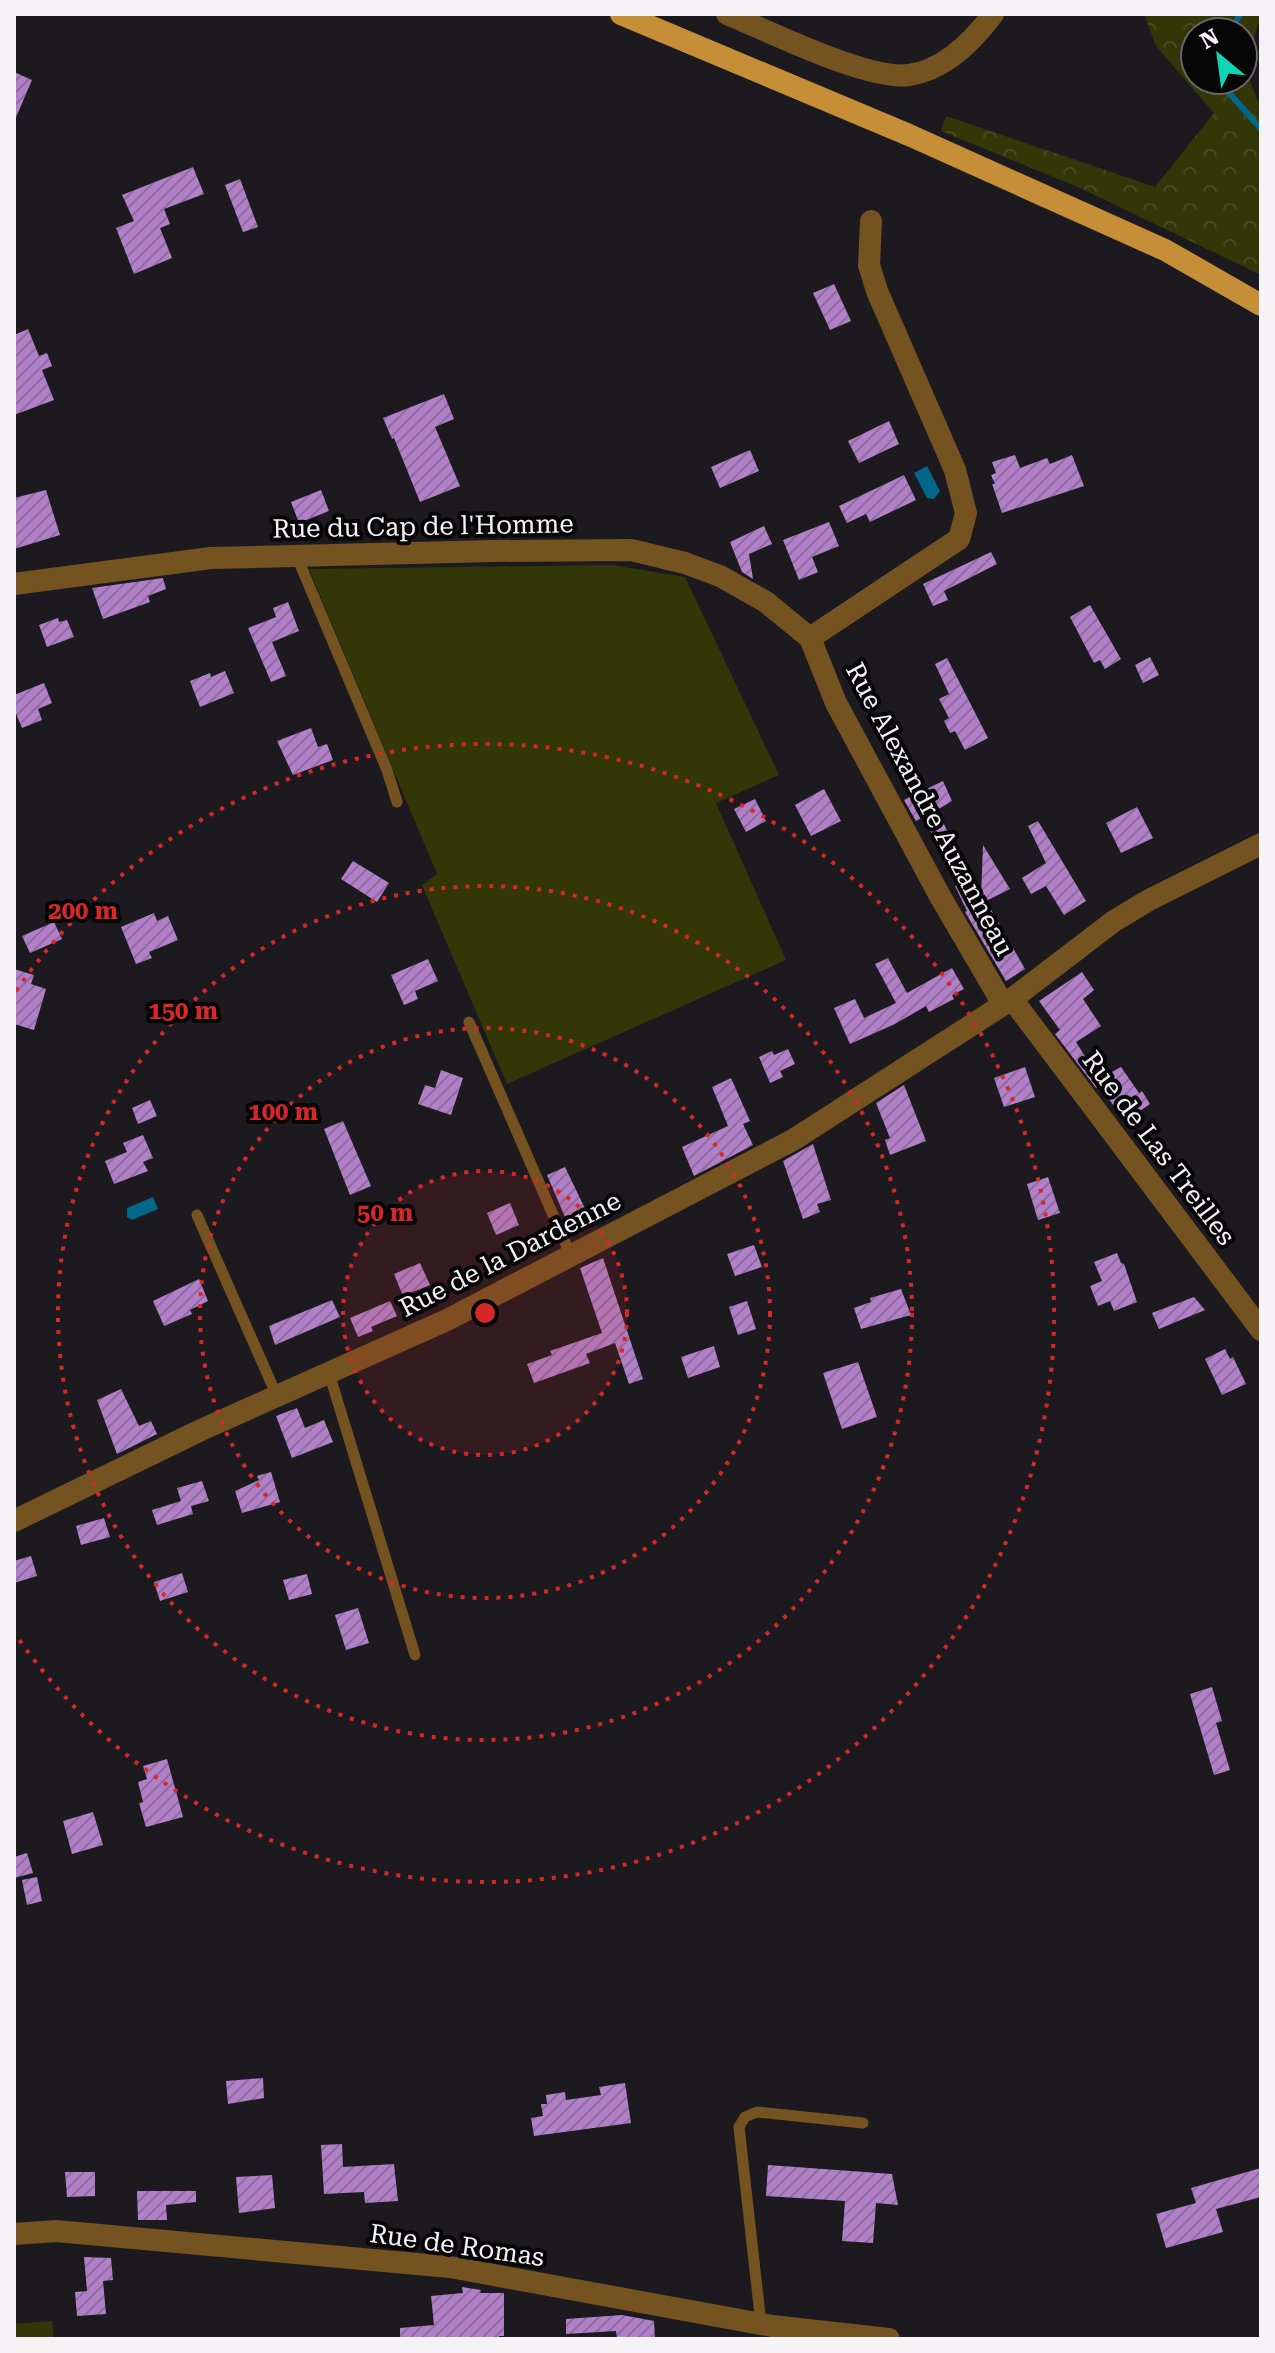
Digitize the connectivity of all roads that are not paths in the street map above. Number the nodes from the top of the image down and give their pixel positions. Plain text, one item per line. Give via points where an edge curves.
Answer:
1 (621, 14) edge
2 (727, 14) edge
3 (993, 14) edge
4 (871, 221) dead end
5 (1261, 305) edge
6 (297, 557) junction
7 (14, 584) edge
8 (810, 638) junction
9 (397, 802) dead end
10 (1261, 844) edge
11 (1008, 1002) junction
12 (469, 1022) dead end
13 (197, 1215) dead end
14 (571, 1256) junction
15 (1261, 1330) edge
16 (329, 1373) junction
17 (277, 1396) junction
18 (14, 1521) edge
19 (415, 1655) dead end
20 (863, 2123) dead end
21 (14, 2234) edge
22 (761, 2324) junction
23 (889, 2339) edge

1 - 5 main road via 1165,250
2 - 3 street via 866,71 909,75 947,61
4 - 8 street via 869,265 877,291 955,470 966,513 959,539
6 - 7 street, Rue du Cap de l'Homme via 211,558
6 - 8 street, Rue du Cap de l'Homme via 631,550 720,576 766,602
6 - 9 lane
8 - 11 street, Rue Alexandre Auzanneau via 836,703 941,898
10 - 11 street, Rue de la Dardenne via 1114,921
11 - 14 street, Rue de la Dardenne via 793,1140
11 - 15 street, Rue de Las Treilles
12 - 14 lane
13 - 17 lane
14 - 16 street, Rue de la Dardenne
16 - 17 street, Rue de la Dardenne
16 - 19 lane
17 - 18 street, Rue de la Dardenne
20 - 22 lane via 757,2112 739,2127
21 - 22 street, Rue de Romas via 56,2231 450,2267
22 - 23 street, Rue de Romas

